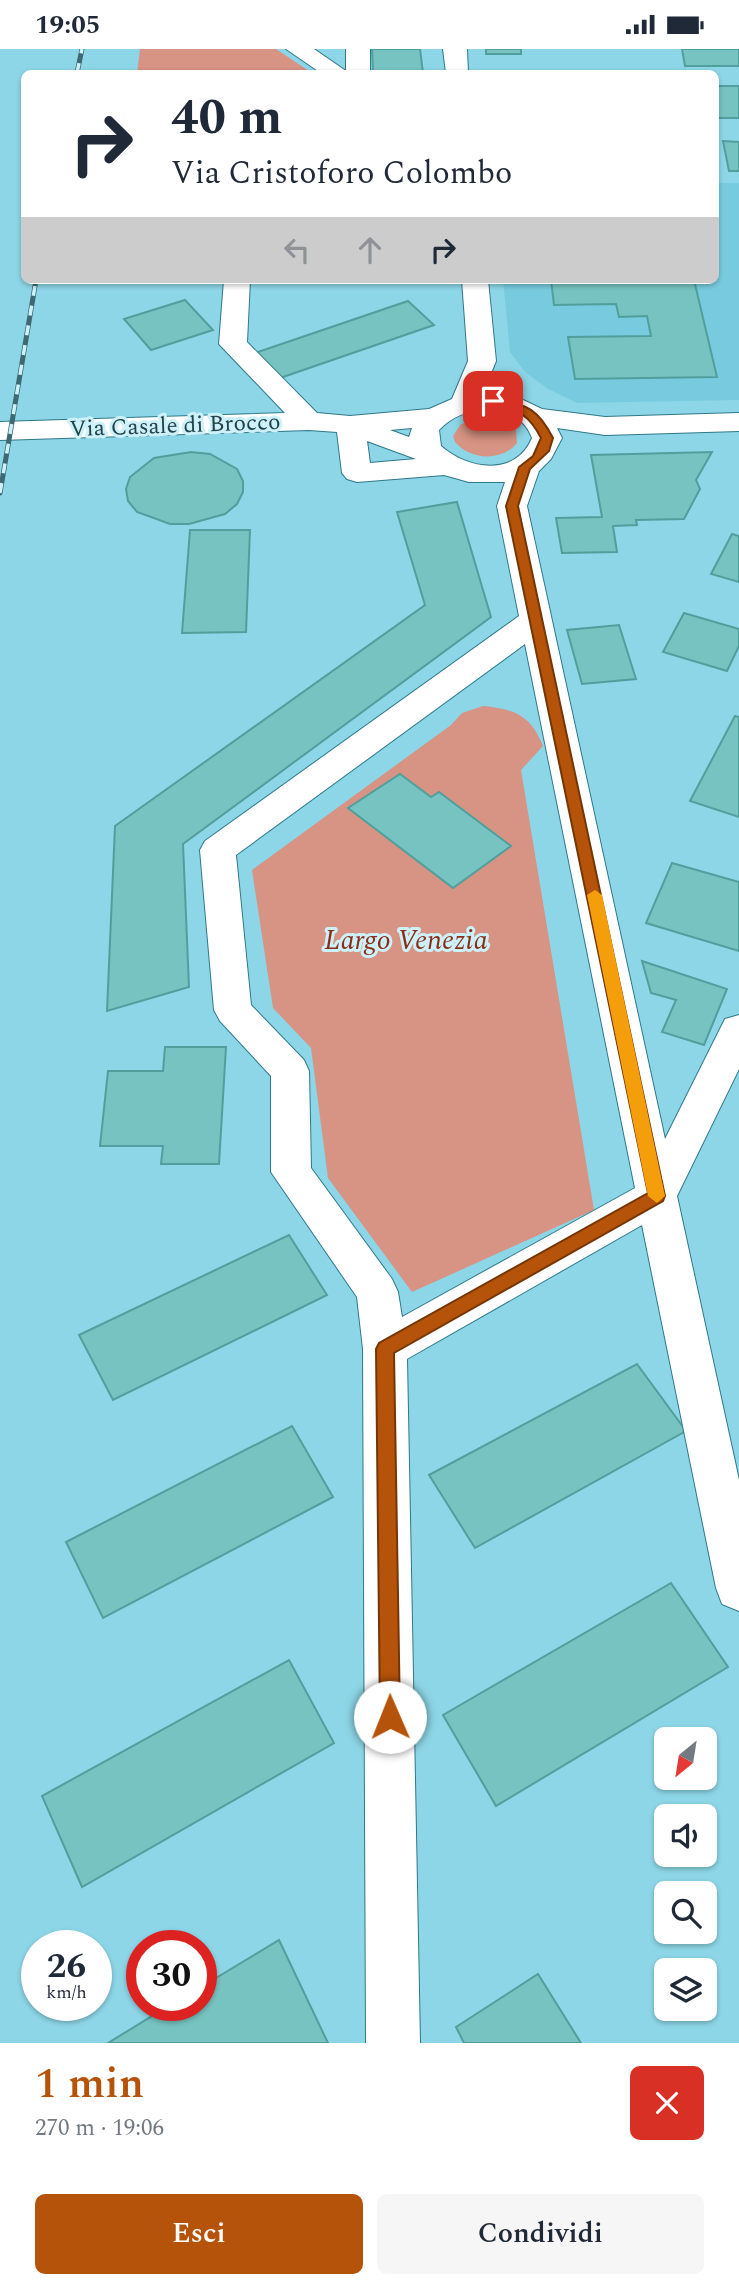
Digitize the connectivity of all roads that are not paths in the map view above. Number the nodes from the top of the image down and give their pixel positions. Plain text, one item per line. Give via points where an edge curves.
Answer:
1 (298, 49) edge
2 (358, 49) edge
3 (454, 49) edge
4 (330, 70) edge
5 (358, 70) edge
6 (457, 70) edge
7 (237, 284) edge
8 (475, 284) edge
9 (482, 361) junction
10 (465, 402) junction
11 (508, 403) junction
12 (433, 417) junction
13 (536, 417) junction
14 (309, 421) junction
15 (739, 422) edge
16 (350, 425) junction
17 (605, 426) junction
18 (0, 431) edge
19 (535, 458) junction
20 (441, 461) junction
21 (480, 474) junction
22 (512, 506) junction
23 (537, 619) junction
24 (739, 1030) edge
25 (657, 1196) junction
26 (385, 1349) junction
27 (728, 1488) edge
28 (739, 1588) edge
29 (393, 2043) edge

1 - 4 street
2 - 5 street
3 - 6 street
7 - 14 street via 233,344
8 - 9 street
9 - 10 street
9 - 11 street
10 - 11 street
10 - 12 street
11 - 13 street
12 - 16 street
12 - 20 street via 424,436 426,447
13 - 17 street
13 - 19 street via 547,438
14 - 16 street, Via Casale di Brocco
14 - 18 street, Via Casale di Brocco
15 - 17 street
16 - 20 street
16 - 20 street via 356,473
17 - 19 street
19 - 21 street via 496,474
19 - 22 street
20 - 21 street
21 - 22 street
22 - 23 street
23 - 25 street
23 - 26 street via 218,850 233,1010 289,1071 291,1172 377,1292
24 - 25 street
25 - 26 street
25 - 27 street
26 - 29 street
27 - 28 street

